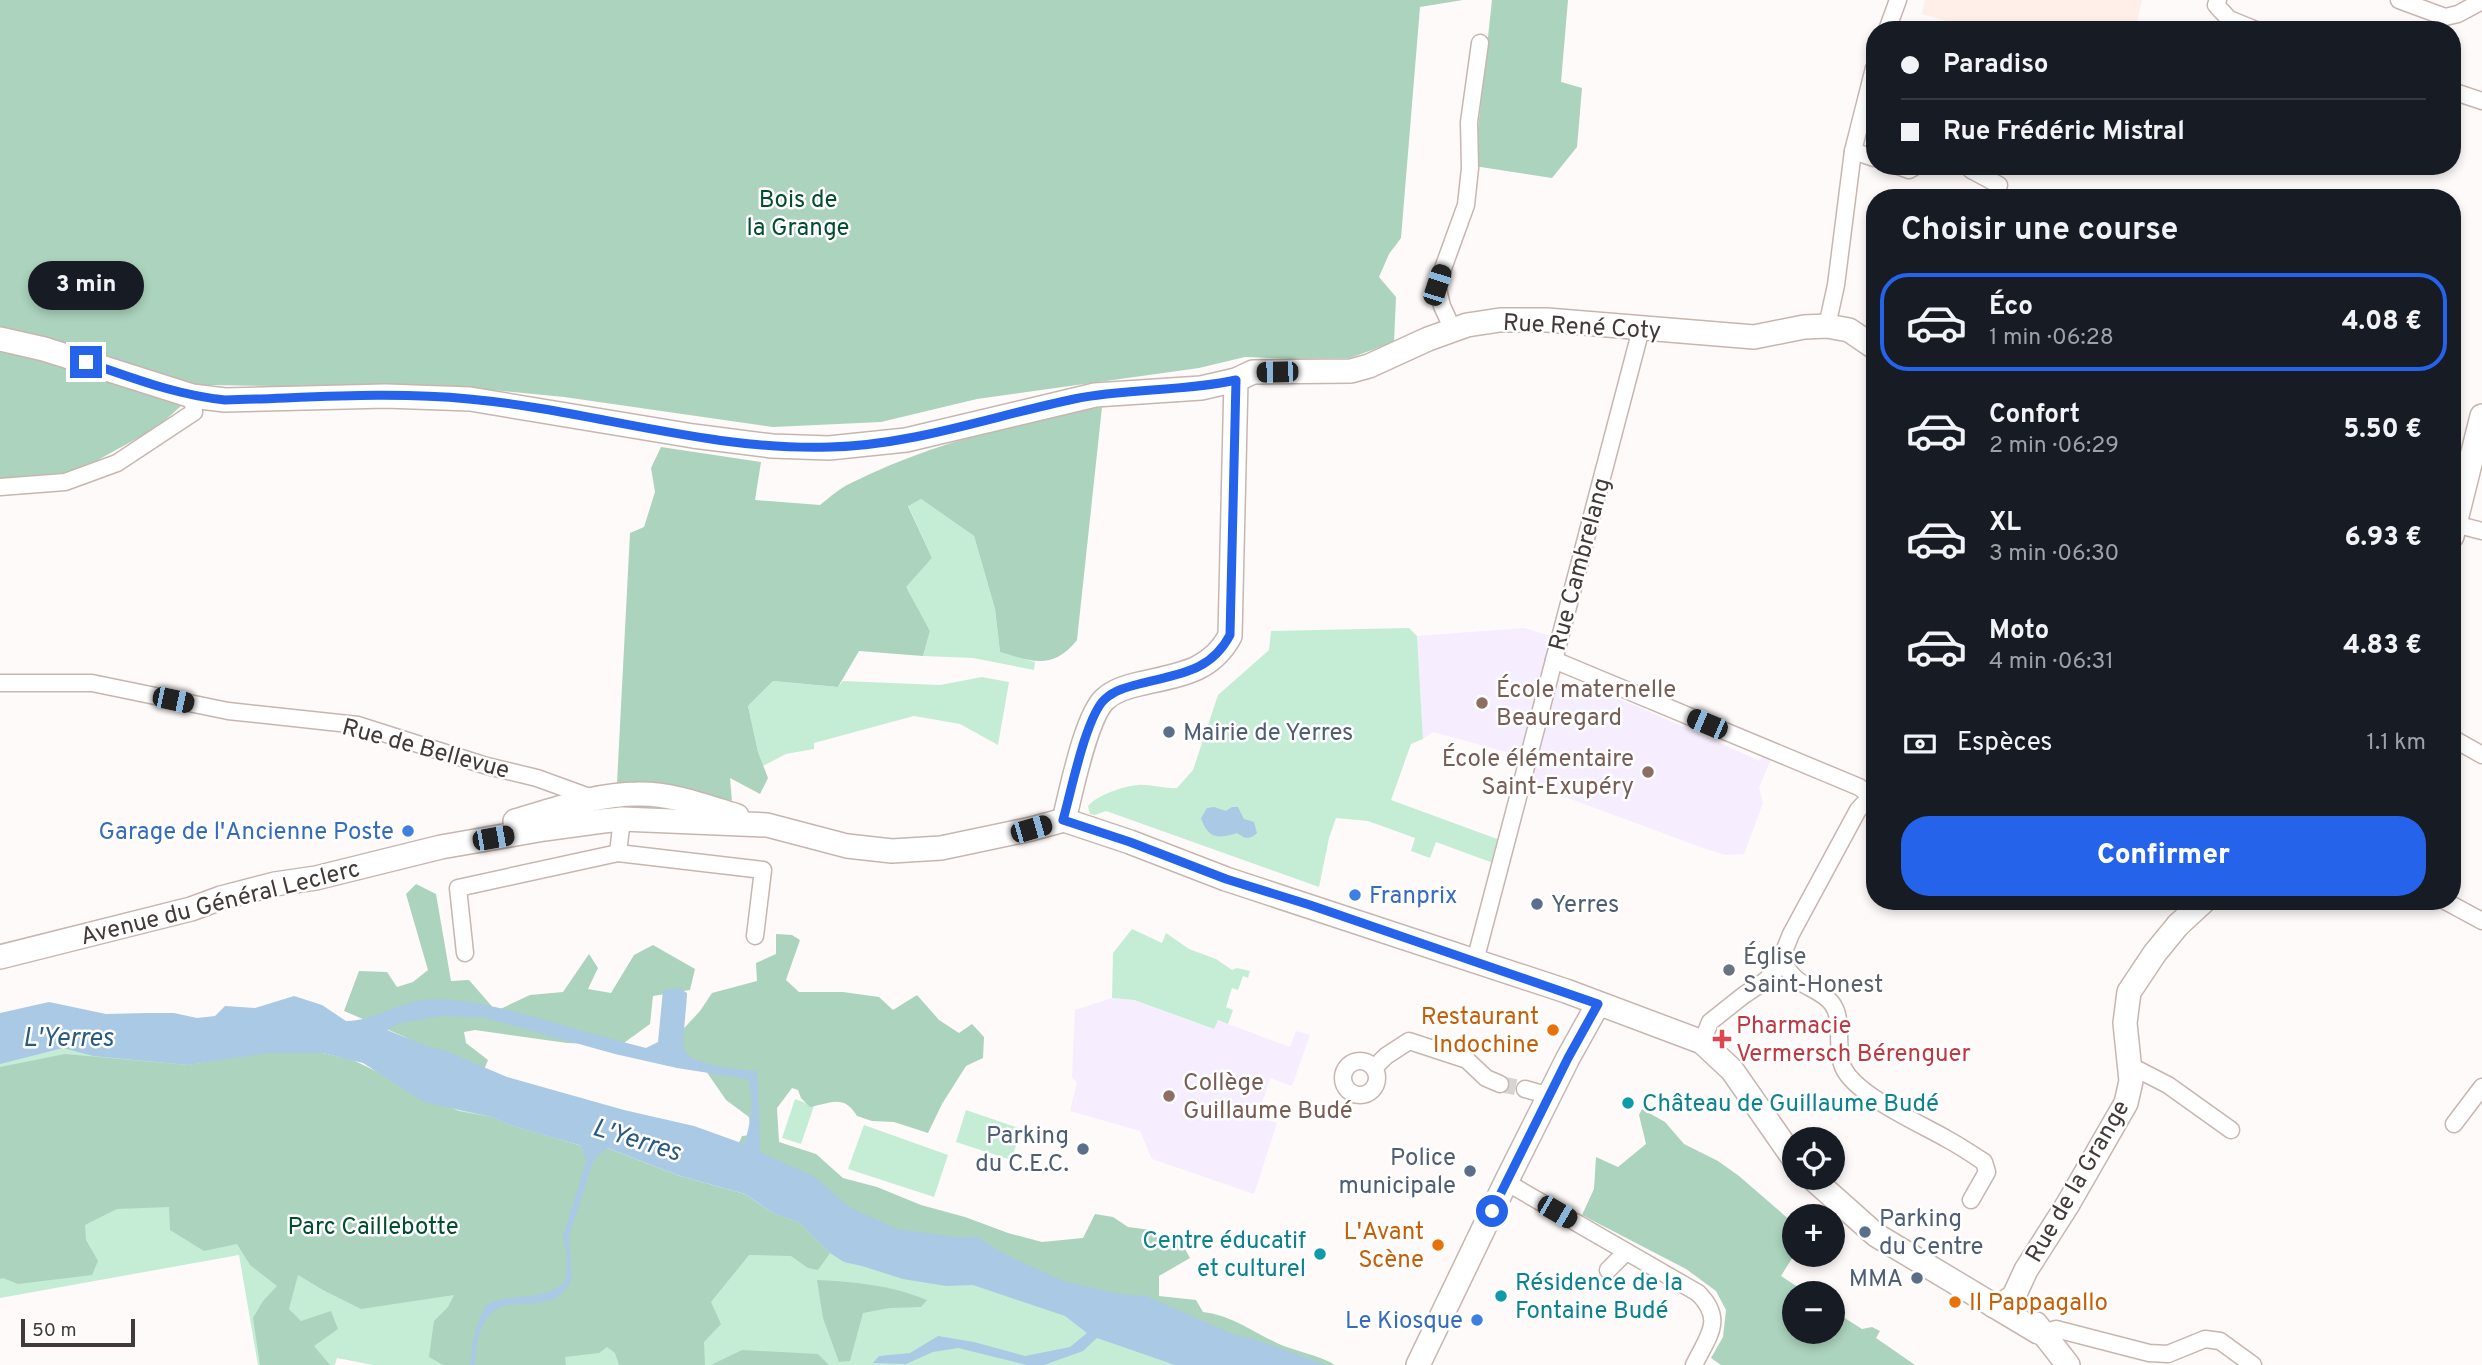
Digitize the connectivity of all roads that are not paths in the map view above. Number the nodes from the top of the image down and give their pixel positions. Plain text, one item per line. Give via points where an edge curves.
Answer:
1 (1898, 0) edge
2 (2218, 0) edge
3 (2399, 0) edge
4 (2482, 1) edge
5 (1890, 21) edge
6 (2234, 21) edge
7 (1480, 43) dead end
8 (2461, 94) edge
9 (1866, 100) edge
10 (2482, 101) edge
11 (1853, 151) junction
12 (1866, 155) edge
13 (1980, 175) edge
14 (1999, 185) dead end
15 (1827, 327) junction
16 (1641, 329) junction
17 (1452, 330) junction
18 (0, 339) edge
19 (1866, 342) edge
20 (1236, 380) junction
21 (192, 396) junction
22 (2482, 416) edge
23 (0, 487) edge
24 (2461, 497) edge
25 (2461, 529) edge
26 (2482, 531) edge
27 (1554, 660) junction
28 (0, 683) edge
29 (2461, 743) edge
30 (2482, 755) edge
31 (1866, 793) edge
32 (1866, 802) edge
33 (608, 813) junction
34 (1063, 820) junction
35 (767, 825) junction
36 (618, 853) junction
37 (2194, 910) edge
38 (2461, 910) edge
39 (2482, 921) edge
40 (755, 936) dead end
41 (465, 953) dead end
42 (0, 957) edge
43 (1781, 959) junction
44 (1475, 961) junction
45 (1598, 1004) junction
46 (1702, 1042) junction
47 (2129, 1065) junction
48 (1374, 1068) dead end
49 (1500, 1084) tunnel mouth
50 (2482, 1087) edge
51 (1525, 1089) tunnel mouth
52 (1550, 1096) junction
53 (2454, 1124) dead end
54 (2231, 1130) dead end
55 (1782, 1141) edge
56 (1506, 1182) junction
57 (1824, 1190) edge
58 (1971, 1200) dead end
59 (1626, 1252) junction
60 (1608, 1270) dead end
61 (2004, 1301) junction
62 (2045, 1333) junction
63 (2173, 1359) edge
64 (1419, 1365) edge
65 (1694, 1365) edge
66 (2068, 1365) edge
67 (2253, 1365) edge

1 - 5 street
2 - 6 street via 2216,5
3 - 4 street via 2445,17
7 - 17 street via 1469,122 1465,205 1437,285
8 - 10 street
9 - 11 street
11 - 12 street
11 - 15 street
13 - 14 street
15 - 16 street, Rue René Coty via 1754,337
15 - 19 street, Rue René Coty via 1849,331
16 - 17 street, Rue René Coty via 1500,320
16 - 27 street, Rue Cambrelang
17 - 20 street, Rue René Coty via 1351,371 1253,372
18 - 21 street, Rue René Coty
20 - 21 street, Rue René Coty via 1201,388 1095,396 906,440 829,447 772,446 693,436 470,399 225,400
20 - 34 street via 1230,635 1223,649 1199,669 1120,689 1104,700 1093,717
21 - 23 street via 194,412 117,463 65,482
22 - 24 street
25 - 26 street
27 - 31 street
27 - 44 street, Rue Cambrelang
28 - 33 street, Rue de Bellevue via 92,683 228,711 358,724 537,778 582,796
29 - 30 street
32 - 43 street via 1834,852
33 - 35 street
33 - 35 street via 622,795 638,794 670,797
33 - 36 street
33 - 42 street, Avenue du Général Leclerc via 564,807 441,847 275,884
34 - 35 street via 941,848 892,851 847,846
34 - 44 street
36 - 40 street via 763,870
36 - 41 street via 458,888
37 - 47 street, Rue de la Grange via 2155,953 2129,992 2125,1023
38 - 39 street
43 - 46 street via 1765,981 1710,1022
43 - 58 street via 1794,977 1833,1005 1843,1068 1855,1084 1984,1162 1987,1172
44 - 45 street
45 - 46 street
45 - 52 street
46 - 55 street via 1732,1070
47 - 54 street via 2168,1085
47 - 61 street, Rue de la Grange via 2126,1102 2068,1204
48 - 49 street via 1409,1041 1466,1060
50 - 53 street
51 - 52 street
52 - 56 street
56 - 59 street
56 - 64 street
57 - 61 street via 1876,1235
59 - 60 street
59 - 65 street via 1709,1304 1714,1318
61 - 62 street
62 - 63 street via 2056,1329
62 - 66 street
63 - 67 street via 2205,1339 2220,1341

